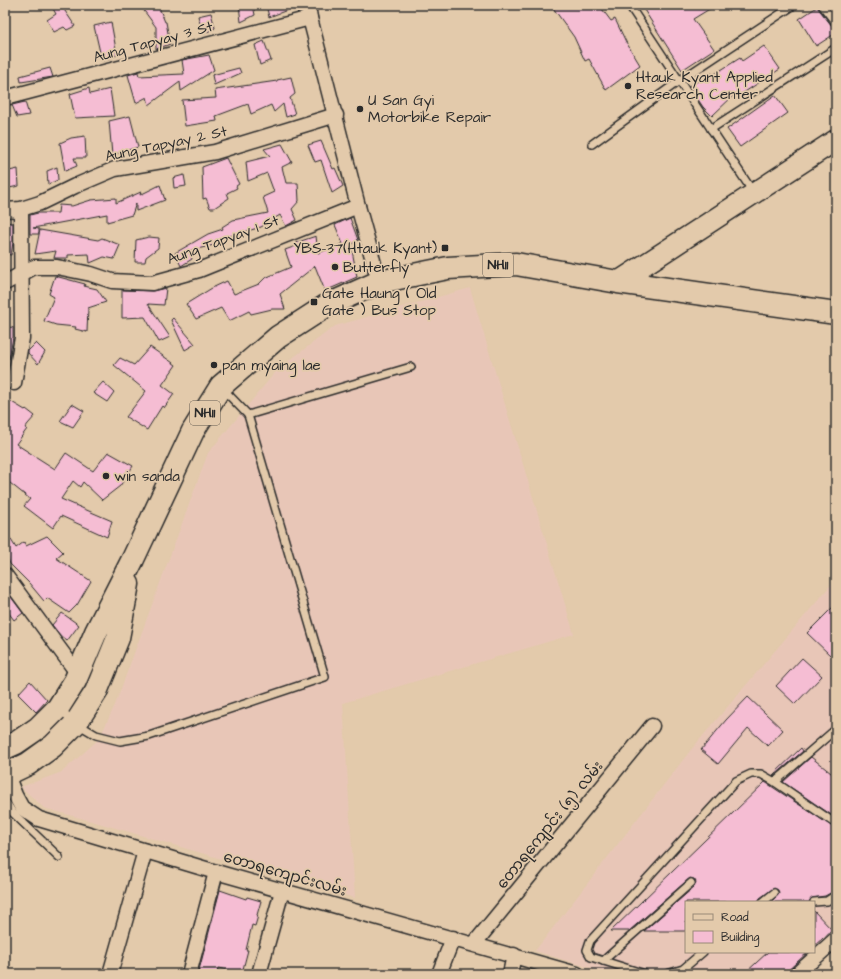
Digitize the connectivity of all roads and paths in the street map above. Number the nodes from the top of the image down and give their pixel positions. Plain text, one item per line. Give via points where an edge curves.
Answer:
1 (629, 5) edge
2 (794, 5) edge
3 (822, 5) edge
4 (309, 11) edge
5 (836, 23) edge
6 (836, 48) edge
7 (679, 81) junction
8 (5, 98) edge
9 (336, 115) junction
10 (711, 129) junction
11 (836, 140) edge
12 (592, 144) dead end
13 (754, 194) junction
14 (358, 206) junction
15 (21, 209) junction
16 (5, 210) edge
17 (22, 273) junction
18 (379, 282) junction
19 (618, 282) junction
20 (5, 283) edge
21 (836, 313) edge
22 (411, 367) dead end
23 (14, 383) dead end
24 (221, 386) junction
25 (248, 415) junction
26 (133, 559) junction
27 (5, 576) edge
28 (78, 674) junction
29 (58, 708) junction
30 (76, 723) junction
31 (652, 726) dead end
32 (836, 729) edge
33 (5, 748) edge
34 (6, 775) edge
35 (775, 782) junction
36 (5, 801) edge
37 (836, 824) edge
38 (145, 851) junction
39 (59, 857) dead end
40 (216, 872) junction
41 (691, 883) dead end
42 (282, 890) junction
43 (774, 893) dead end
44 (836, 895) edge
45 (764, 901) edge
46 (815, 902) edge
47 (453, 938) junction
48 (836, 939) edge
49 (474, 944) junction
50 (702, 953) edge
51 (514, 955) junction
52 (603, 961) junction
53 (548, 970) edge
54 (620, 971) edge
55 (110, 974) edge
56 (188, 974) edge
57 (259, 974) edge
58 (439, 974) edge
59 (510, 974) edge
60 (577, 974) edge
61 (645, 974) edge
62 (667, 974) edge
63 (797, 974) edge

1 - 7 lane
2 - 7 lane
3 - 5 lane
4 - 8 street, Aung Tapyay 3 St
4 - 9 street
6 - 10 lane
7 - 10 lane
7 - 12 lane
9 - 14 street
9 - 15 street, Aung Tapyay 2 St via 215,152 115,169
10 - 13 lane
11 - 13 main road
13 - 19 main road
14 - 17 street, Aung Tapyay 1 St via 199,270 152,283 112,281 57,267 34,267
14 - 18 street
15 - 16 street, Aung Tapyay 2 St
15 - 17 street
17 - 20 street, Aung Tapyay 1 St
17 - 23 street via 22,338
18 - 19 highway, NH11 via 448,268 516,264
18 - 24 highway, NH11 via 326,306 278,337
19 - 21 highway, NH11
22 - 25 lane
24 - 25 lane
24 - 26 highway, NH11 via 193,431
25 - 30 lane via 325,677 149,736 120,741 96,735
26 - 28 highway, NH11
26 - 30 highway, NH11 via 118,638 96,692
27 - 28 street
28 - 29 highway, NH11
29 - 30 lane
29 - 33 highway, NH11 via 38,728
30 - 34 highway, NH11 via 53,746 28,764
31 - 49 street, တောရကျောင်း (၅) လမ်း
32 - 35 lane
34 - 38 street, တောရကျောင်းလမ်း via 22,808 39,819
35 - 37 lane
35 - 52 lane via 761,774 751,774 736,781 590,941 587,950 591,957
36 - 39 lane via 13,813
38 - 40 street, တောရကျောင်းလမ်း
38 - 55 street
40 - 42 street, တောရကျောင်းလမ်း
40 - 56 street
41 - 52 lane
42 - 47 street, တောရကျောင်းလမ်း
42 - 57 street
43 - 45 lane
44 - 46 lane via 827,901
47 - 49 street, တောရကျောင်းလမ်း
47 - 58 street
48 - 63 street
49 - 51 street, တောရကျောင်းလမ်း
50 - 62 lane via 683,969
51 - 53 street, တောရကျောင်းလမ်း
51 - 59 street
52 - 54 lane
53 - 60 street, တောရကျောင်းလမ်း
54 - 61 lane

